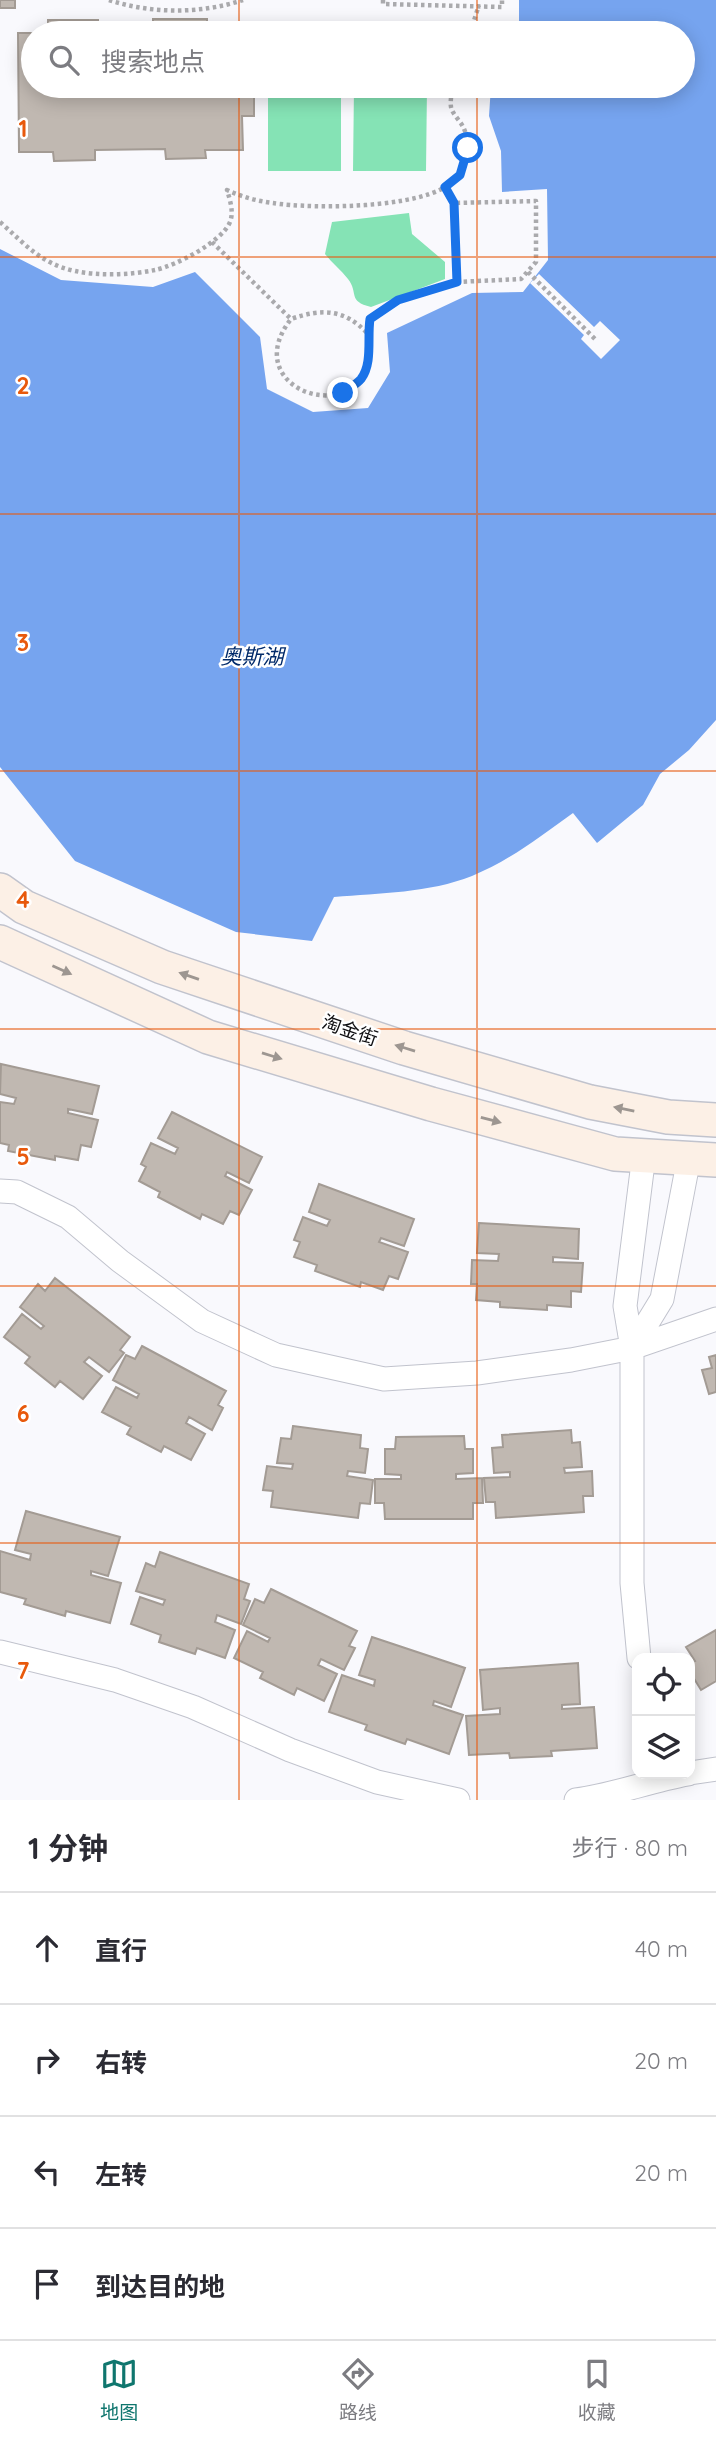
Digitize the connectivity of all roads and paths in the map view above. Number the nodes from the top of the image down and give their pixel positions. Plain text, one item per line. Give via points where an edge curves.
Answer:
1 (109, 0) edge
2 (243, 0) edge
3 (383, 0) edge
4 (502, 0) edge
5 (479, 5) junction
6 (474, 21) edge
7 (451, 98) edge
8 (445, 187) junction
9 (454, 203) junction
10 (0, 222) edge
11 (212, 242) junction
12 (528, 272) junction
13 (457, 282) junction
14 (291, 319) junction
15 (368, 334) junction
16 (595, 339) dead end
17 (0, 890) edge
18 (0, 942) edge
19 (668, 1117) junction
20 (716, 1120) edge
21 (678, 1158) edge
22 (0, 1191) edge
23 (716, 1319) edge
24 (632, 1348) junction
25 (0, 1652) edge
26 (639, 1653) edge
27 (716, 1769) edge
28 (695, 1773) edge
29 (674, 1779) edge
30 (655, 1785) edge
31 (458, 1800) edge
32 (576, 1800) edge

1 - 2 path via 193,10
3 - 5 path via 383,4
4 - 5 path via 502,7
5 - 6 path
7 - 8 path via 451,108 465,130 468,148 460,175
8 - 9 path
8 - 11 path via 412,200 319,207 275,204 227,190 232,204 230,222
9 - 12 path via 536,201 536,262
9 - 13 path
10 - 11 path via 43,260 75,271 156,270
11 - 14 path
12 - 13 path via 521,279
12 - 16 path
13 - 15 path via 398,300 370,319
14 - 15 path via 312,312 334,313 355,320
14 - 15 path via 277,344 278,365 290,385 311,396 343,393 361,379 368,361
19 -> 17 street, 淘金街 via 590,1102 404,1048 175,971 24,907
18 -> 21 street via 208,1037 615,1154
19 - 20 street, 淘金街
19 - 21 street
21 - 24 street via 662,1299
21 - 24 street via 625,1306
22 - 24 street via 17,1192 68,1217 202,1321 275,1355 384,1379 477,1373
23 - 24 street
24 - 26 street via 632,1583
25 - 31 street via 115,1680 377,1782
27 - 28 street
29 - 30 street
30 - 32 street

